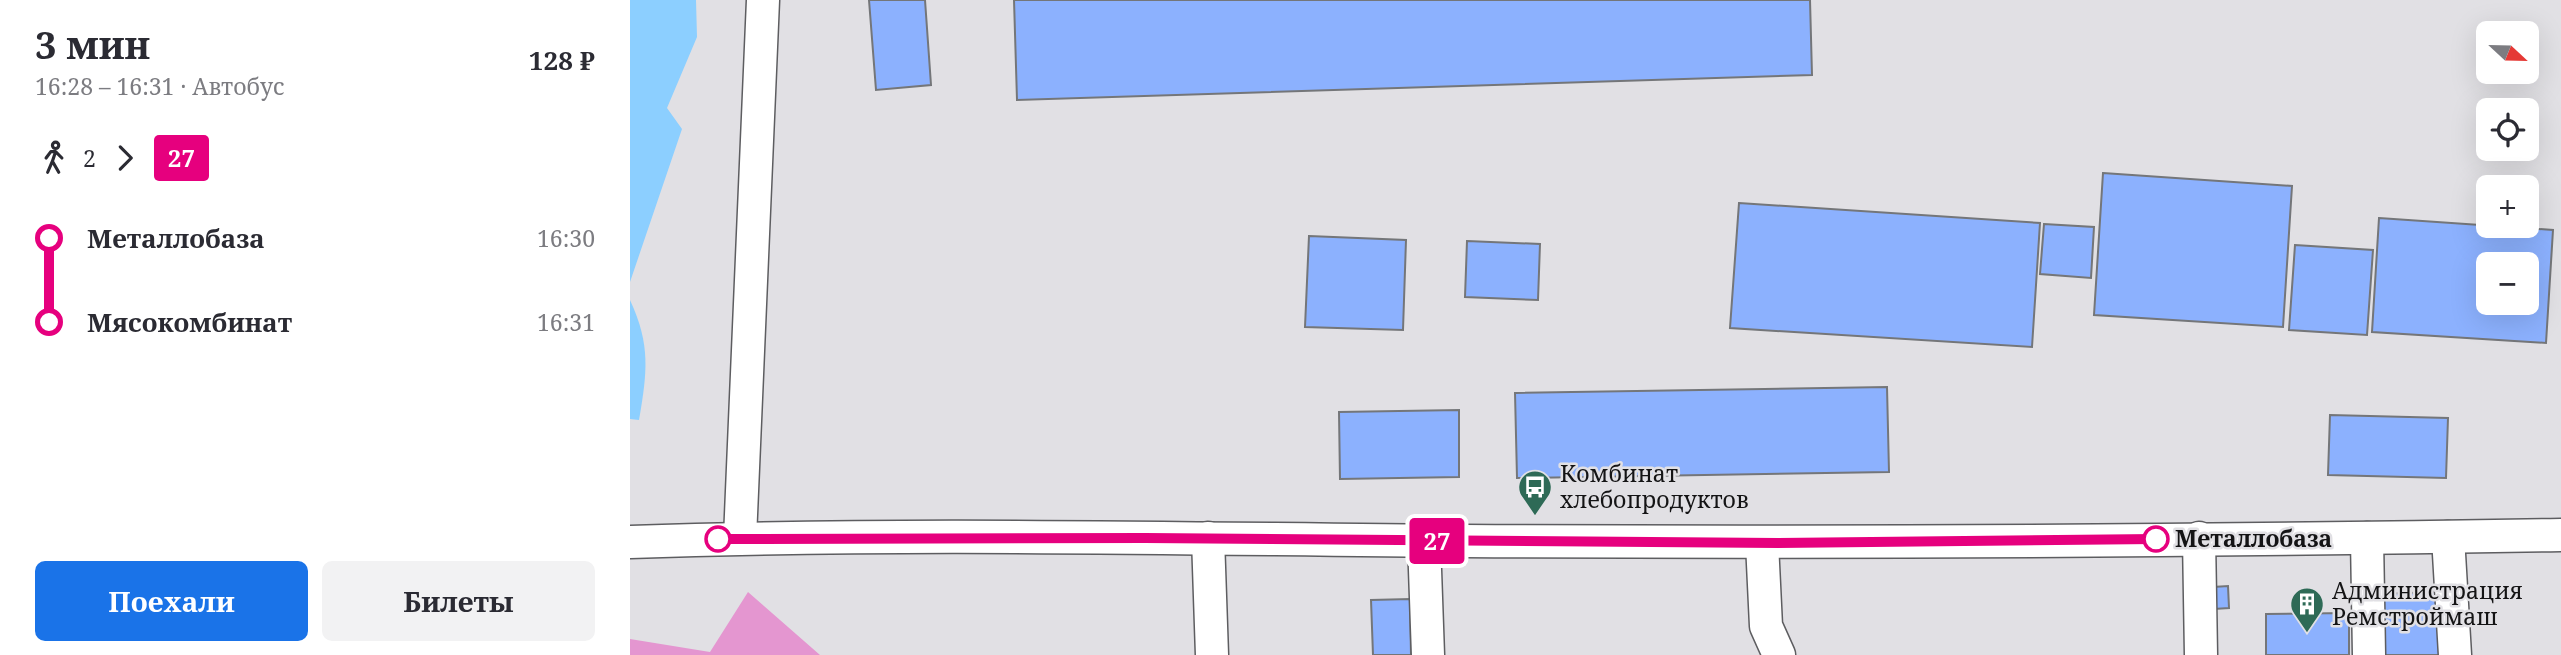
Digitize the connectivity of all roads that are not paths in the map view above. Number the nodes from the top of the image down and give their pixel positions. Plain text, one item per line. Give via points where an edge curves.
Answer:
1 (763, 0) edge
2 (2561, 535) edge
3 (2448, 537) junction
4 (740, 538) junction
5 (1208, 538) junction
6 (2199, 538) junction
7 (2367, 538) junction
8 (1424, 541) junction
9 (630, 542) edge
10 (1762, 543) junction
11 (1212, 655) edge
12 (1429, 655) edge
13 (1779, 655) edge
14 (2201, 655) edge
15 (2368, 655) edge
16 (2455, 655) edge

1 - 4 street
2 - 3 street
3 - 7 street
3 - 16 street
4 - 5 street
4 - 9 street
5 - 8 street
5 - 11 street
6 - 7 street
6 - 10 street
6 - 14 street
7 - 15 street
8 - 10 street
8 - 12 street
10 - 13 street via 1766,626

